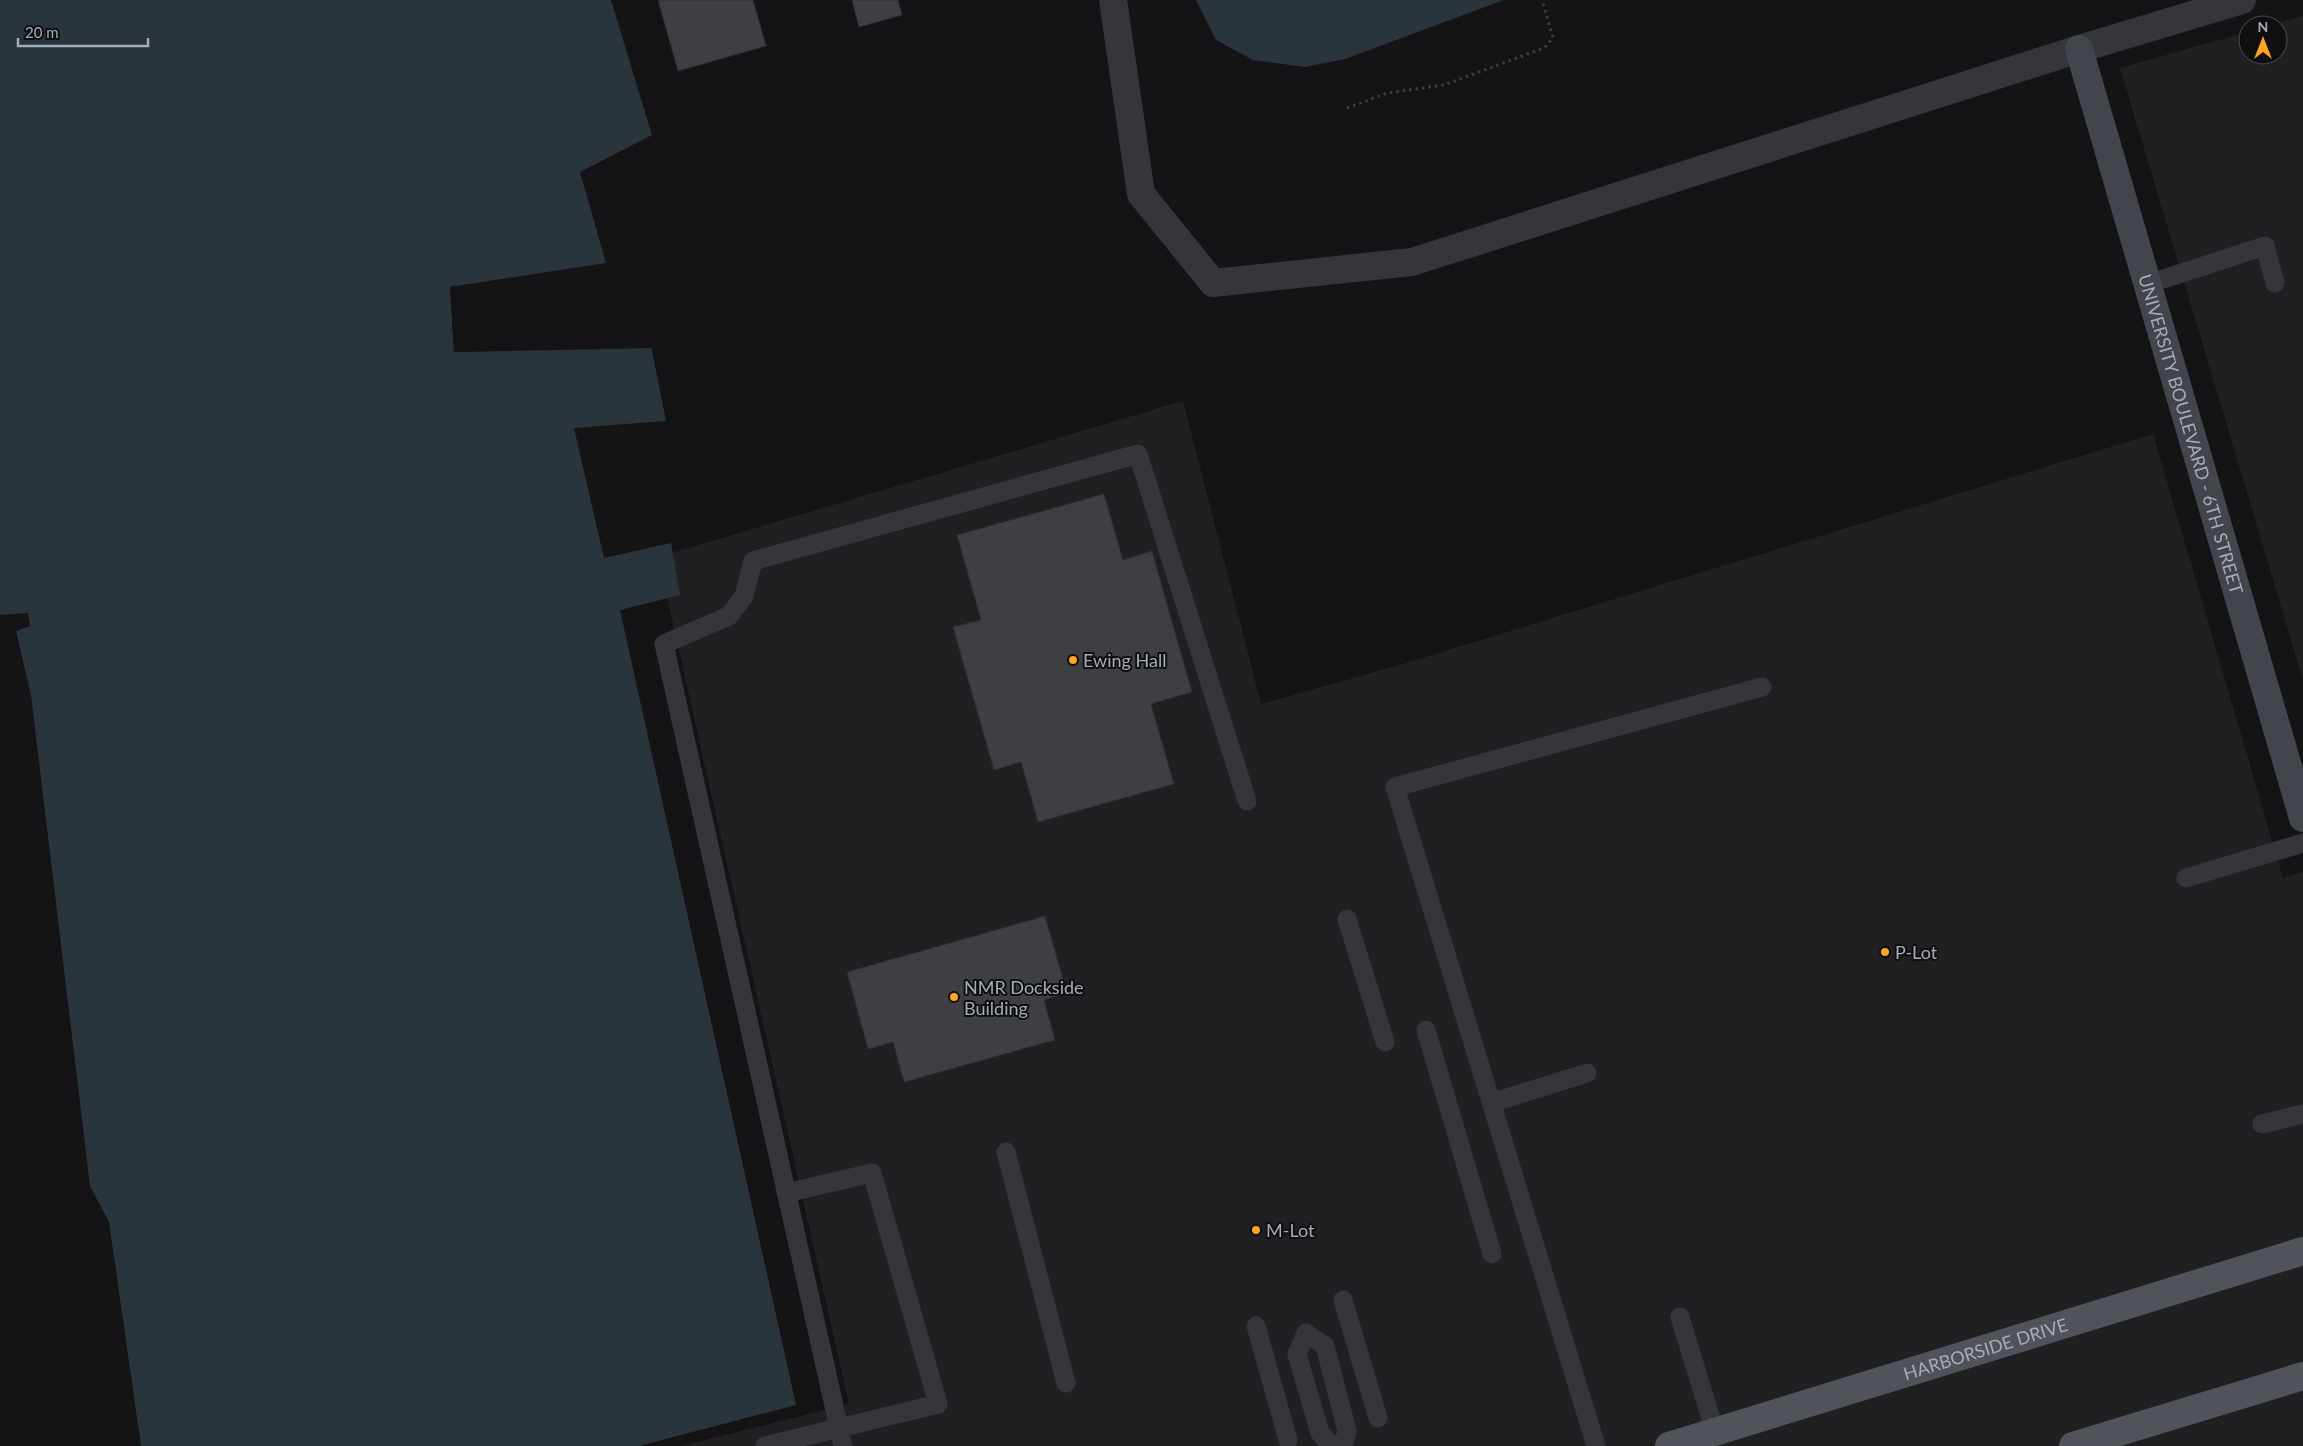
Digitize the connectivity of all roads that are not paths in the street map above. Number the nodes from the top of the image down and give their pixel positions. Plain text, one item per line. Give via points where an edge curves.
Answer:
1 (1113, 0) edge
2 (2242, 0) edge
3 (2079, 49) junction
4 (2275, 283) dead end
5 (2148, 284) junction
6 (1762, 687) dead end
7 (2299, 786) edge
8 (1247, 801) dead end
9 (2303, 818) edge
10 (2303, 842) edge
11 (2186, 878) dead end
12 (1347, 919) dead end
13 (1426, 1030) dead end
14 (1384, 1042) dead end
15 (1587, 1073) dead end
16 (1491, 1103) junction
17 (2303, 1114) edge
18 (2262, 1124) dead end
19 (1006, 1152) dead end
20 (786, 1193) junction
21 (2303, 1251) edge
22 (1492, 1254) dead end
23 (1343, 1300) dead end
24 (1680, 1317) dead end
25 (1256, 1326) dead end
26 (2303, 1376) edge
27 (1066, 1383) dead end
28 (1378, 1418) dead end
29 (838, 1428) junction
30 (1714, 1432) junction
31 (1288, 1440) dead end
32 (765, 1446) edge
33 (843, 1446) edge
34 (1332, 1446) edge
35 (1343, 1446) edge
36 (1596, 1446) edge
37 (1669, 1446) edge
38 (2073, 1446) edge

1 - 3 street via 1140,194 1213,283 1412,262
2 - 3 street
3 - 5 street, UNIVERSITY BOULEVARD - 6TH STREET
4 - 5 lane via 2264,246
5 - 7 street, UNIVERSITY BOULEVARD - 6TH STREET
6 - 16 lane via 1395,787
7 - 9 street, UNIVERSITY BOULEVARD - 6TH STREET
8 - 20 lane via 1138,454 753,561 744,596 729,616 664,644
10 - 11 lane
12 - 14 lane
13 - 22 lane
15 - 16 lane
16 - 36 lane
17 - 18 lane
19 - 27 lane
20 - 29 lane
20 - 29 lane via 872,1173 938,1404
21 - 30 main road, HARBORSIDE DRIVE
23 - 28 lane
24 - 30 lane
25 - 31 lane
26 - 38 main road
29 - 32 lane
29 - 33 lane
30 - 37 main road, HARBORSIDE DRIVE
34 - 35 lane via 1320,1433 1297,1354 1306,1333 1325,1346 1347,1431

